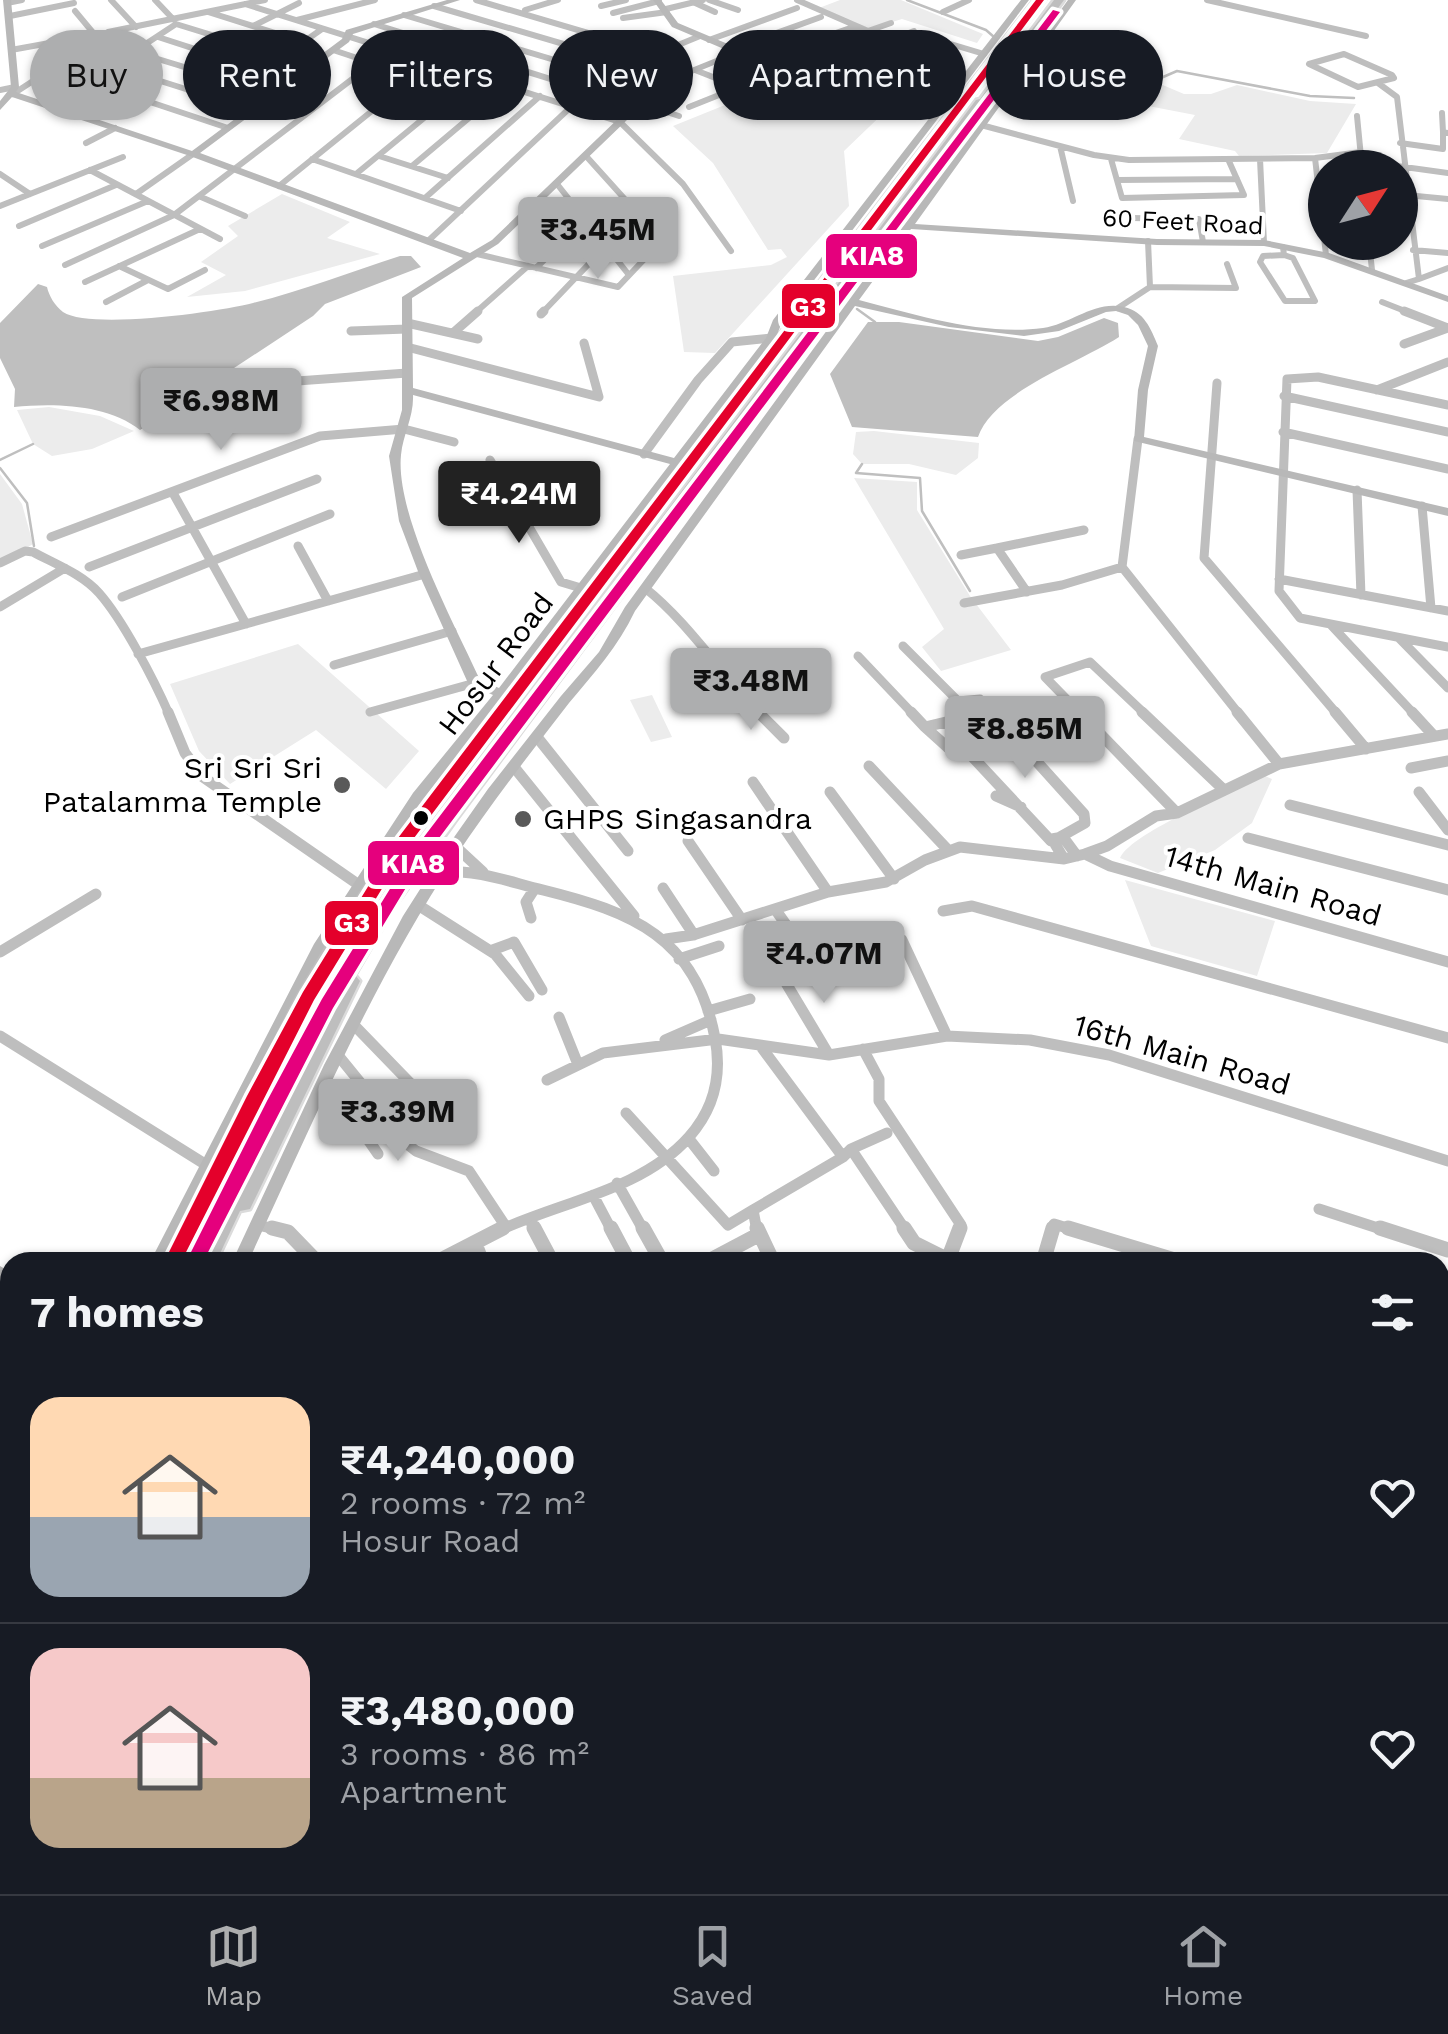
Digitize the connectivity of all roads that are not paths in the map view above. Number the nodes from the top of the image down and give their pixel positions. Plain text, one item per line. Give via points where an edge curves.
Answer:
1 (22, 0) edge
2 (110, 0) edge
3 (154, 0) edge
4 (265, 0) edge
5 (288, 0) edge
6 (375, 0) edge
7 (476, 0) edge
8 (498, 0) edge
9 (558, 0) edge
10 (626, 0) edge
11 (749, 0) edge
12 (970, 0) edge
13 (1024, 0) edge
14 (1043, 0) edge
15 (1057, 0) edge
16 (1072, 0) edge
17 (1207, 0) edge
18 (699, 1) edge
19 (7, 2) edge
20 (445, 2) edge
21 (638, 2) edge
22 (299, 3) junction
23 (245, 4) junction
24 (798, 4) edge
25 (602, 6) dead end
26 (662, 6) edge
27 (324, 10) junction
28 (517, 10) junction
29 (207, 12) junction
30 (715, 12) dead end
31 (943, 12) dead end
32 (613, 13) dead end
33 (276, 14) junction
34 (10, 16) junction
35 (404, 16) junction
36 (623, 18) dead end
37 (821, 18) dead end
38 (175, 21) junction
39 (298, 21) junction
40 (891, 23) dead end
41 (374, 24) junction
42 (136, 26) junction
43 (253, 26) junction
44 (856, 26) junction
45 (322, 28) junction
46 (92, 30) edge
47 (117, 30) edge
48 (202, 30) edge
49 (266, 30) edge
50 (284, 30) edge
51 (319, 30) edge
52 (393, 30) edge
53 (453, 30) edge
54 (582, 30) edge
55 (790, 30) edge
56 (844, 30) edge
57 (12, 32) junction
58 (163, 32) edge
59 (0, 34) edge
60 (347, 36) junction
61 (1366, 36) dead end
62 (351, 37) edge
63 (549, 37) edge
64 (705, 38) junction
65 (713, 41) edge
66 (693, 42) edge
67 (30, 46) edge
68 (966, 49) edge
69 (11, 50) junction
70 (333, 50) joint
71 (984, 54) junction
72 (351, 56) edge
73 (713, 61) edge
74 (695, 70) joint
75 (713, 77) edge
76 (351, 80) edge
77 (30, 81) edge
78 (966, 83) edge
79 (1378, 83) junction
80 (0, 90) edge
81 (966, 90) edge
82 (14, 91) junction
83 (529, 93) edge
84 (540, 96) junction
85 (549, 99) edge
86 (0, 107) edge
87 (163, 107) edge
88 (1442, 112) dead end
89 (1357, 116) dead end
90 (239, 120) edge
91 (360, 120) edge
92 (423, 120) edge
93 (467, 120) edge
94 (557, 120) edge
95 (614, 120) edge
96 (940, 120) edge
97 (941, 120) edge
98 (620, 122) junction
99 (981, 126) junction
100 (115, 128) junction
101 (228, 128) junction
102 (1446, 133) edge
103 (1400, 142) junction
104 (86, 143) dead end
105 (1060, 146) junction
106 (1445, 149) edge
107 (1360, 150) edge
108 (1401, 150) edge
109 (193, 154) junction
110 (379, 156) junction
111 (586, 156) junction
112 (123, 157) dead end
113 (1308, 158) edge
114 (312, 159) junction
115 (1111, 159) junction
116 (1228, 159) junction
117 (1260, 159) junction
118 (412, 166) junction
119 (90, 170) junction
120 (234, 170) junction
121 (1418, 170) edge
122 (0, 174) edge
123 (356, 174) junction
124 (1448, 174) edge
125 (448, 178) junction
126 (1117, 180) junction
127 (1237, 180) junction
128 (557, 184) junction
129 (116, 185) junction
130 (279, 186) junction
131 (30, 194) junction
132 (136, 194) junction
133 (1418, 196) edge
134 (201, 197) junction
135 (425, 198) junction
136 (148, 200) junction
137 (1448, 200) edge
138 (1073, 202) dead end
139 (0, 206) edge
140 (631, 206) dead end
141 (1200, 209) dead end
142 (461, 211) junction
143 (174, 215) junction
144 (244, 216) dead end
145 (1130, 218) dead end
146 (1199, 219) junction
147 (585, 220) junction
148 (627, 224) dead end
149 (19, 226) dead end
150 (908, 226) junction
151 (200, 229) junction
152 (220, 239) dead end
153 (428, 241) junction
154 (1148, 241) junction
155 (1202, 242) junction
156 (1264, 243) junction
157 (42, 246) dead end
158 (606, 246) junction
159 (1418, 250) edge
160 (652, 251) dead end
161 (730, 251) dead end
162 (1284, 251) junction
163 (1308, 253) edge
164 (1448, 253) edge
165 (474, 256) junction
166 (1341, 260) edge
167 (1371, 260) edge
168 (1415, 260) edge
169 (1227, 264) dead end
170 (64, 265) dead end
171 (119, 266) junction
172 (532, 267) junction
173 (1448, 268) edge
174 (206, 270) dead end
175 (1372, 270) junction
176 (629, 275) junction
177 (576, 278) junction
178 (1419, 279) junction
179 (148, 280) junction
180 (84, 282) dead end
181 (1406, 283) junction
182 (1150, 286) junction
183 (1448, 298) edge
184 (106, 302) dead end
185 (852, 302) junction
186 (1382, 302) dead end
187 (1118, 308) junction
188 (542, 314) dead end
189 (407, 326) junction
190 (1448, 328) edge
191 (351, 332) dead end
192 (453, 333) junction
193 (772, 338) junction
194 (478, 339) dead end
195 (584, 344) dead end
196 (1404, 344) dead end
197 (407, 348) junction
198 (1448, 362) edge
199 (407, 373) junction
200 (256, 384) dead end
201 (1217, 384) dead end
202 (407, 390) junction
203 (1377, 390) junction
204 (1284, 396) junction
205 (1445, 402) edge
206 (404, 429) junction
207 (1283, 432) junction
208 (1448, 432) edge
209 (1138, 439) junction
210 (454, 442) dead end
211 (644, 454) junction
212 (1214, 456) junction
213 (490, 460) dead end
214 (682, 464) junction
215 (1448, 470) edge
216 (1281, 472) junction
217 (317, 480) dead end
218 (1358, 490) junction
219 (173, 492) junction
220 (1422, 506) junction
221 (1444, 508) edge
222 (330, 514) dead end
223 (190, 529) junction
224 (1084, 530) dead end
225 (51, 537) dead end
226 (298, 546) dead end
227 (996, 548) junction
228 (961, 555) dead end
229 (0, 562) edge
230 (209, 562) junction
231 (1122, 567) junction
232 (65, 568) junction
233 (89, 568) dead end
234 (425, 574) junction
235 (1279, 579) junction
236 (1062, 584) junction
237 (581, 588) junction
238 (645, 588) junction
239 (1027, 592) junction
240 (1073, 593) dead end
241 (1361, 595) junction
242 (122, 597) dead end
243 (328, 601) junction
244 (964, 603) dead end
245 (0, 608) edge
246 (1431, 608) junction
247 (1448, 611) edge
248 (246, 624) junction
249 (1331, 625) junction
250 (452, 630) junction
251 (1399, 638) junction
252 (903, 646) dead end
253 (1448, 647) edge
254 (138, 654) junction
255 (858, 656) dead end
256 (334, 665) dead end
257 (475, 683) junction
258 (1448, 688) edge
259 (501, 694) junction
260 (370, 712) dead end
261 (925, 727) junction
262 (1444, 735) edge
263 (537, 736) junction
264 (784, 738) dead end
265 (1366, 749) junction
266 (966, 751) junction
267 (1448, 761) edge
268 (1279, 764) junction
269 (868, 766) dead end
270 (514, 767) junction
271 (1411, 768) dead end
272 (753, 782) dead end
273 (1224, 790) junction
274 (830, 792) dead end
275 (1419, 792) dead end
276 (1290, 805) dead end
277 (1166, 815) junction
278 (1448, 830) edge
279 (1248, 838) dead end
280 (1055, 839) junction
281 (688, 841) dead end
282 (1448, 845) edge
283 (456, 847) junction
284 (948, 850) junction
285 (628, 851) dead end
286 (1076, 856) junction
287 (439, 871) junction
288 (483, 872) junction
289 (894, 879) junction
290 (359, 886) junction
291 (535, 888) junction
292 (663, 888) dead end
293 (1448, 890) edge
294 (828, 892) junction
295 (96, 894) dead end
296 (418, 905) junction
297 (775, 909) junction
298 (943, 911) dead end
299 (531, 918) dead end
300 (637, 920) junction
301 (742, 920) junction
302 (694, 934) junction
303 (666, 939) junction
304 (902, 940) dead end
305 (720, 946) dead end
306 (490, 951) junction
307 (0, 952) edge
308 (679, 959) junction
309 (1448, 962) edge
310 (822, 976) dead end
311 (783, 978) dead end
312 (542, 990) dead end
313 (530, 996) dead end
314 (750, 999) dead end
315 (709, 1015) junction
316 (559, 1016) dead end
317 (353, 1024) junction
318 (0, 1036) edge
319 (947, 1036) junction
320 (1448, 1038) edge
321 (718, 1039) junction
322 (659, 1046) junction
323 (762, 1048) junction
324 (862, 1048) junction
325 (337, 1054) junction
326 (829, 1056) junction
327 (578, 1062) junction
328 (326, 1079) junction
329 (547, 1080) dead end
330 (414, 1087) dead end
331 (289, 1103) junction
332 (313, 1107) junction
333 (626, 1113) dead end
334 (887, 1133) dead end
335 (400, 1136) junction
336 (689, 1139) junction
337 (847, 1153) junction
338 (667, 1154) junction
339 (1448, 1162) edge
340 (208, 1166) junction
341 (714, 1172) dead end
342 (617, 1182) junction
343 (594, 1195) junction
344 (1319, 1209) dead end
345 (753, 1210) junction
346 (530, 1220) junction
347 (258, 1225) junction
348 (506, 1227) junction
349 (758, 1236) junction
350 (475, 1244) junction
351 (1448, 1250) edge
352 (164, 1252) edge
353 (177, 1252) edge
354 (193, 1252) edge
355 (210, 1252) edge
356 (218, 1252) edge
357 (245, 1252) edge
358 (307, 1252) edge
359 (458, 1252) edge
360 (478, 1252) edge
361 (547, 1252) edge
362 (624, 1252) edge
363 (659, 1252) edge
364 (727, 1252) edge
365 (765, 1252) edge
366 (925, 1252) edge
367 (951, 1252) edge
368 (1046, 1252) edge
369 (1148, 1252) edge

1 - 19 street
2 - 42 street
3 - 38 street
4 - 23 street
5 - 22 street
6 - 27 street
7 - 28 street
8 - 28 street
9 - 28 street
10 - 25 street
11 - 18 street via 735,9
12 - 31 street
13 - 71 street
14 - 81 highway, Hosur Road
14 - 354 highway via 398,866 337,967
15 - 331 highway, Hosur Road via 440,838 341,997
15 - 355 highway via 388,901 333,994
16 - 99 street
17 - 61 street
18 - 26 street
18 - 30 street
19 - 34 street
20 - 35 street
20 - 63 street
21 - 26 street
21 - 32 street
22 - 27 street
22 - 33 street
23 - 29 street
23 - 33 street
24 - 44 street
24 - 64 street
26 - 36 street
26 - 64 street via 674,24
27 - 39 street
28 - 54 street
29 - 38 street
29 - 43 street
33 - 39 street
33 - 43 street
34 - 46 street via 74,7
34 - 57 street
35 - 41 street
35 - 53 street
37 - 55 street
38 - 42 street
38 - 48 street
38 - 58 street
39 - 45 street
39 - 50 street
40 - 44 street via 868,31
41 - 52 street
41 - 60 street
42 - 47 street
43 - 49 street
44 - 56 street
45 - 51 street
45 - 60 street
57 - 59 street
57 - 69 street
60 - 62 street
60 - 70 street
64 - 65 street
64 - 66 street
67 - 69 street
68 - 71 street
69 - 82 street
70 - 72 street
71 - 78 street
73 - 74 street
74 - 75 street
76 - 120 street
77 - 82 street
79 - 79 street via 1358,86 1309,64 1344,54 1394,76
79 - 103 street via 1397,97
80 - 82 street
82 - 86 street
82 - 100 street
83 - 84 street
84 - 85 street
84 - 125 street
87 - 101 street
88 - 102 street
89 - 107 street
90 - 101 street
91 - 114 street
92 - 110 street
93 - 118 street
94 - 142 street
95 - 98 street
96 - 193 street via 777,322
97 - 214 highway, Hosur Road
98 - 111 street
98 - 161 street via 683,184
99 - 105 street
99 - 150 street
100 - 104 street
100 - 109 street
101 - 109 street
102 - 106 street
103 - 106 street
103 - 108 street
105 - 115 street
105 - 138 street
109 - 120 street
109 - 132 street
110 - 118 street
110 - 123 street
111 - 128 street
111 - 140 street
112 - 119 street
113 - 117 street
114 - 123 street
114 - 130 street
115 - 116 street
115 - 126 street
116 - 117 street
116 - 127 street
117 - 156 street
118 - 125 street
119 - 129 street
119 - 131 street
120 - 130 street
120 - 134 street
121 - 124 street
122 - 131 street
123 - 135 street
125 - 135 street
126 - 127 street
126 - 127 street via 1122,198 1244,196
128 - 147 street
128 - 165 street
129 - 132 street
129 - 149 street
130 - 153 street
131 - 139 street
132 - 136 street
133 - 137 street
134 - 143 street
134 - 144 street
135 - 142 street
136 - 143 street
136 - 157 street
141 - 146 street
142 - 153 street
143 - 151 street
143 - 170 street
145 - 146 street
146 - 155 street
147 - 158 street
147 - 172 street
148 - 158 street
150 - 154 street, 60 Feet Road
150 - 185 street
151 - 152 street
151 - 171 street
153 - 165 street
154 - 155 street, 60 Feet Road
154 - 182 street
155 - 156 street, 60 Feet Road
156 - 162 street, 60 Feet Road
158 - 176 street
158 - 177 street
159 - 164 street
160 - 176 street
162 - 162 street via 1260,262 1285,301 1315,301
162 - 163 street, 60 Feet Road
165 - 172 street
165 - 189 street via 410,294
166 - 175 street, 60 Feet Road
167 - 175 street
168 - 178 street
169 - 182 street via 1236,288
171 - 179 street
171 - 180 street
172 - 177 street
172 - 192 street
173 - 178 street
174 - 179 street via 168,289
175 - 181 street, 60 Feet Road
176 - 177 street via 618,287
177 - 188 street
178 - 181 street
179 - 184 street
181 - 183 street, 60 Feet Road
182 - 187 street
185 - 187 street via 1030,332
185 - 238 street
186 - 190 street
187 - 209 street via 1138,316 1153,346
189 - 191 street
189 - 192 street
189 - 197 street
190 - 196 street
192 - 194 street
193 - 211 street via 732,342
193 - 214 street
195 - 197 street via 599,397
197 - 199 street
198 - 203 street
199 - 200 street
199 - 202 street
201 - 212 street
202 - 206 street
202 - 211 street
203 - 204 street via 1301,376 1287,379
203 - 205 street
204 - 207 street
204 - 208 street
206 - 210 street
206 - 219 street via 320,436
206 - 234 street via 395,472
207 - 215 street
207 - 216 street
209 - 212 street
209 - 231 street
211 - 214 street
212 - 216 street
212 - 265 street via 1204,558
213 - 237 street via 561,582
214 - 237 street
214 - 353 highway, Hosur Road via 347,925
216 - 218 street
216 - 235 street
217 - 223 street
218 - 220 street
218 - 241 street
219 - 223 street
219 - 225 street
220 - 221 street
220 - 246 street
222 - 230 street
223 - 230 street
223 - 233 street
224 - 227 street
226 - 243 street
227 - 228 street
227 - 239 street
229 - 232 street via 25,551
230 - 242 street
230 - 248 street
231 - 236 street
231 - 268 street
232 - 245 street
232 - 254 street via 94,587
234 - 243 street
234 - 250 street
235 - 241 street
235 - 249 street via 1282,598 1300,618
236 - 239 street
236 - 240 street
237 - 259 street
238 - 263 street via 598,668
238 - 264 street
239 - 244 street
241 - 246 street
243 - 248 street
246 - 247 street
248 - 254 street
249 - 251 street
249 - 262 street
250 - 256 street
250 - 257 street
251 - 253 street
251 - 258 street
252 - 280 street via 954,698 984,702 1077,804 1085,823
254 - 290 street via 203,777
255 - 261 street
257 - 259 street
257 - 260 street
259 - 290 street via 418,796
261 - 266 street via 953,755
261 - 266 street via 946,722 971,747
262 - 265 street
263 - 270 street
263 - 285 street
265 - 268 street
266 - 280 street
267 - 271 street
268 - 273 street
269 - 284 street
270 - 283 street
270 - 300 street
272 - 294 street
273 - 277 street
273 - 277 street via 1090,662 1045,677
274 - 289 street
275 - 278 street
276 - 282 street
277 - 286 street
279 - 293 street
280 - 286 street
281 - 301 street
283 - 287 street
283 - 288 street
284 - 286 street, 14th Main Road
284 - 289 street
286 - 309 street, 14th Main Road
287 - 288 street
287 - 296 street
288 - 291 street
289 - 294 street
290 - 340 street via 319,948
291 - 299 street via 526,902
291 - 300 street
292 - 302 street
294 - 297 street
295 - 307 street
296 - 306 street
296 - 317 street
297 - 301 street
297 - 310 street
298 - 320 street via 972,906
300 - 303 street
301 - 302 street
302 - 303 street
303 - 308 street
304 - 319 street
305 - 308 street
306 - 312 street via 514,942
306 - 313 street
308 - 315 street
311 - 326 street
314 - 315 street
315 - 321 street
315 - 322 street
316 - 327 street
317 - 325 street
317 - 330 street
318 - 340 street
319 - 324 street, 16th Main Road
319 - 339 street, 16th Main Road via 1073,1047
321 - 322 street, 16th Main Road
321 - 323 street, 16th Main Road
321 - 336 street via 719,1091
322 - 327 street, 16th Main Road
323 - 326 street, 16th Main Road
323 - 337 street
324 - 326 street, 16th Main Road
324 - 367 street via 878,1080 879,1101 961,1225
325 - 328 street
325 - 335 street
327 - 329 street, 16th Main Road
328 - 332 street
328 - 335 street via 382,1149
331 - 332 highway
331 - 356 highway, Hosur Road
332 - 347 street
333 - 338 street
334 - 337 street
335 - 348 street via 416,1151 469,1171
336 - 338 street
336 - 341 street
337 - 345 street
337 - 366 street
338 - 342 street
338 - 345 street via 728,1225
340 - 352 street
342 - 343 street
342 - 363 street
343 - 346 street
343 - 362 street
344 - 351 street
345 - 349 street
346 - 348 street
346 - 361 street
347 - 357 street
347 - 358 street via 288,1232
348 - 350 street
349 - 364 street
349 - 365 street
350 - 359 street
350 - 360 street
368 - 369 street via 1054,1224

